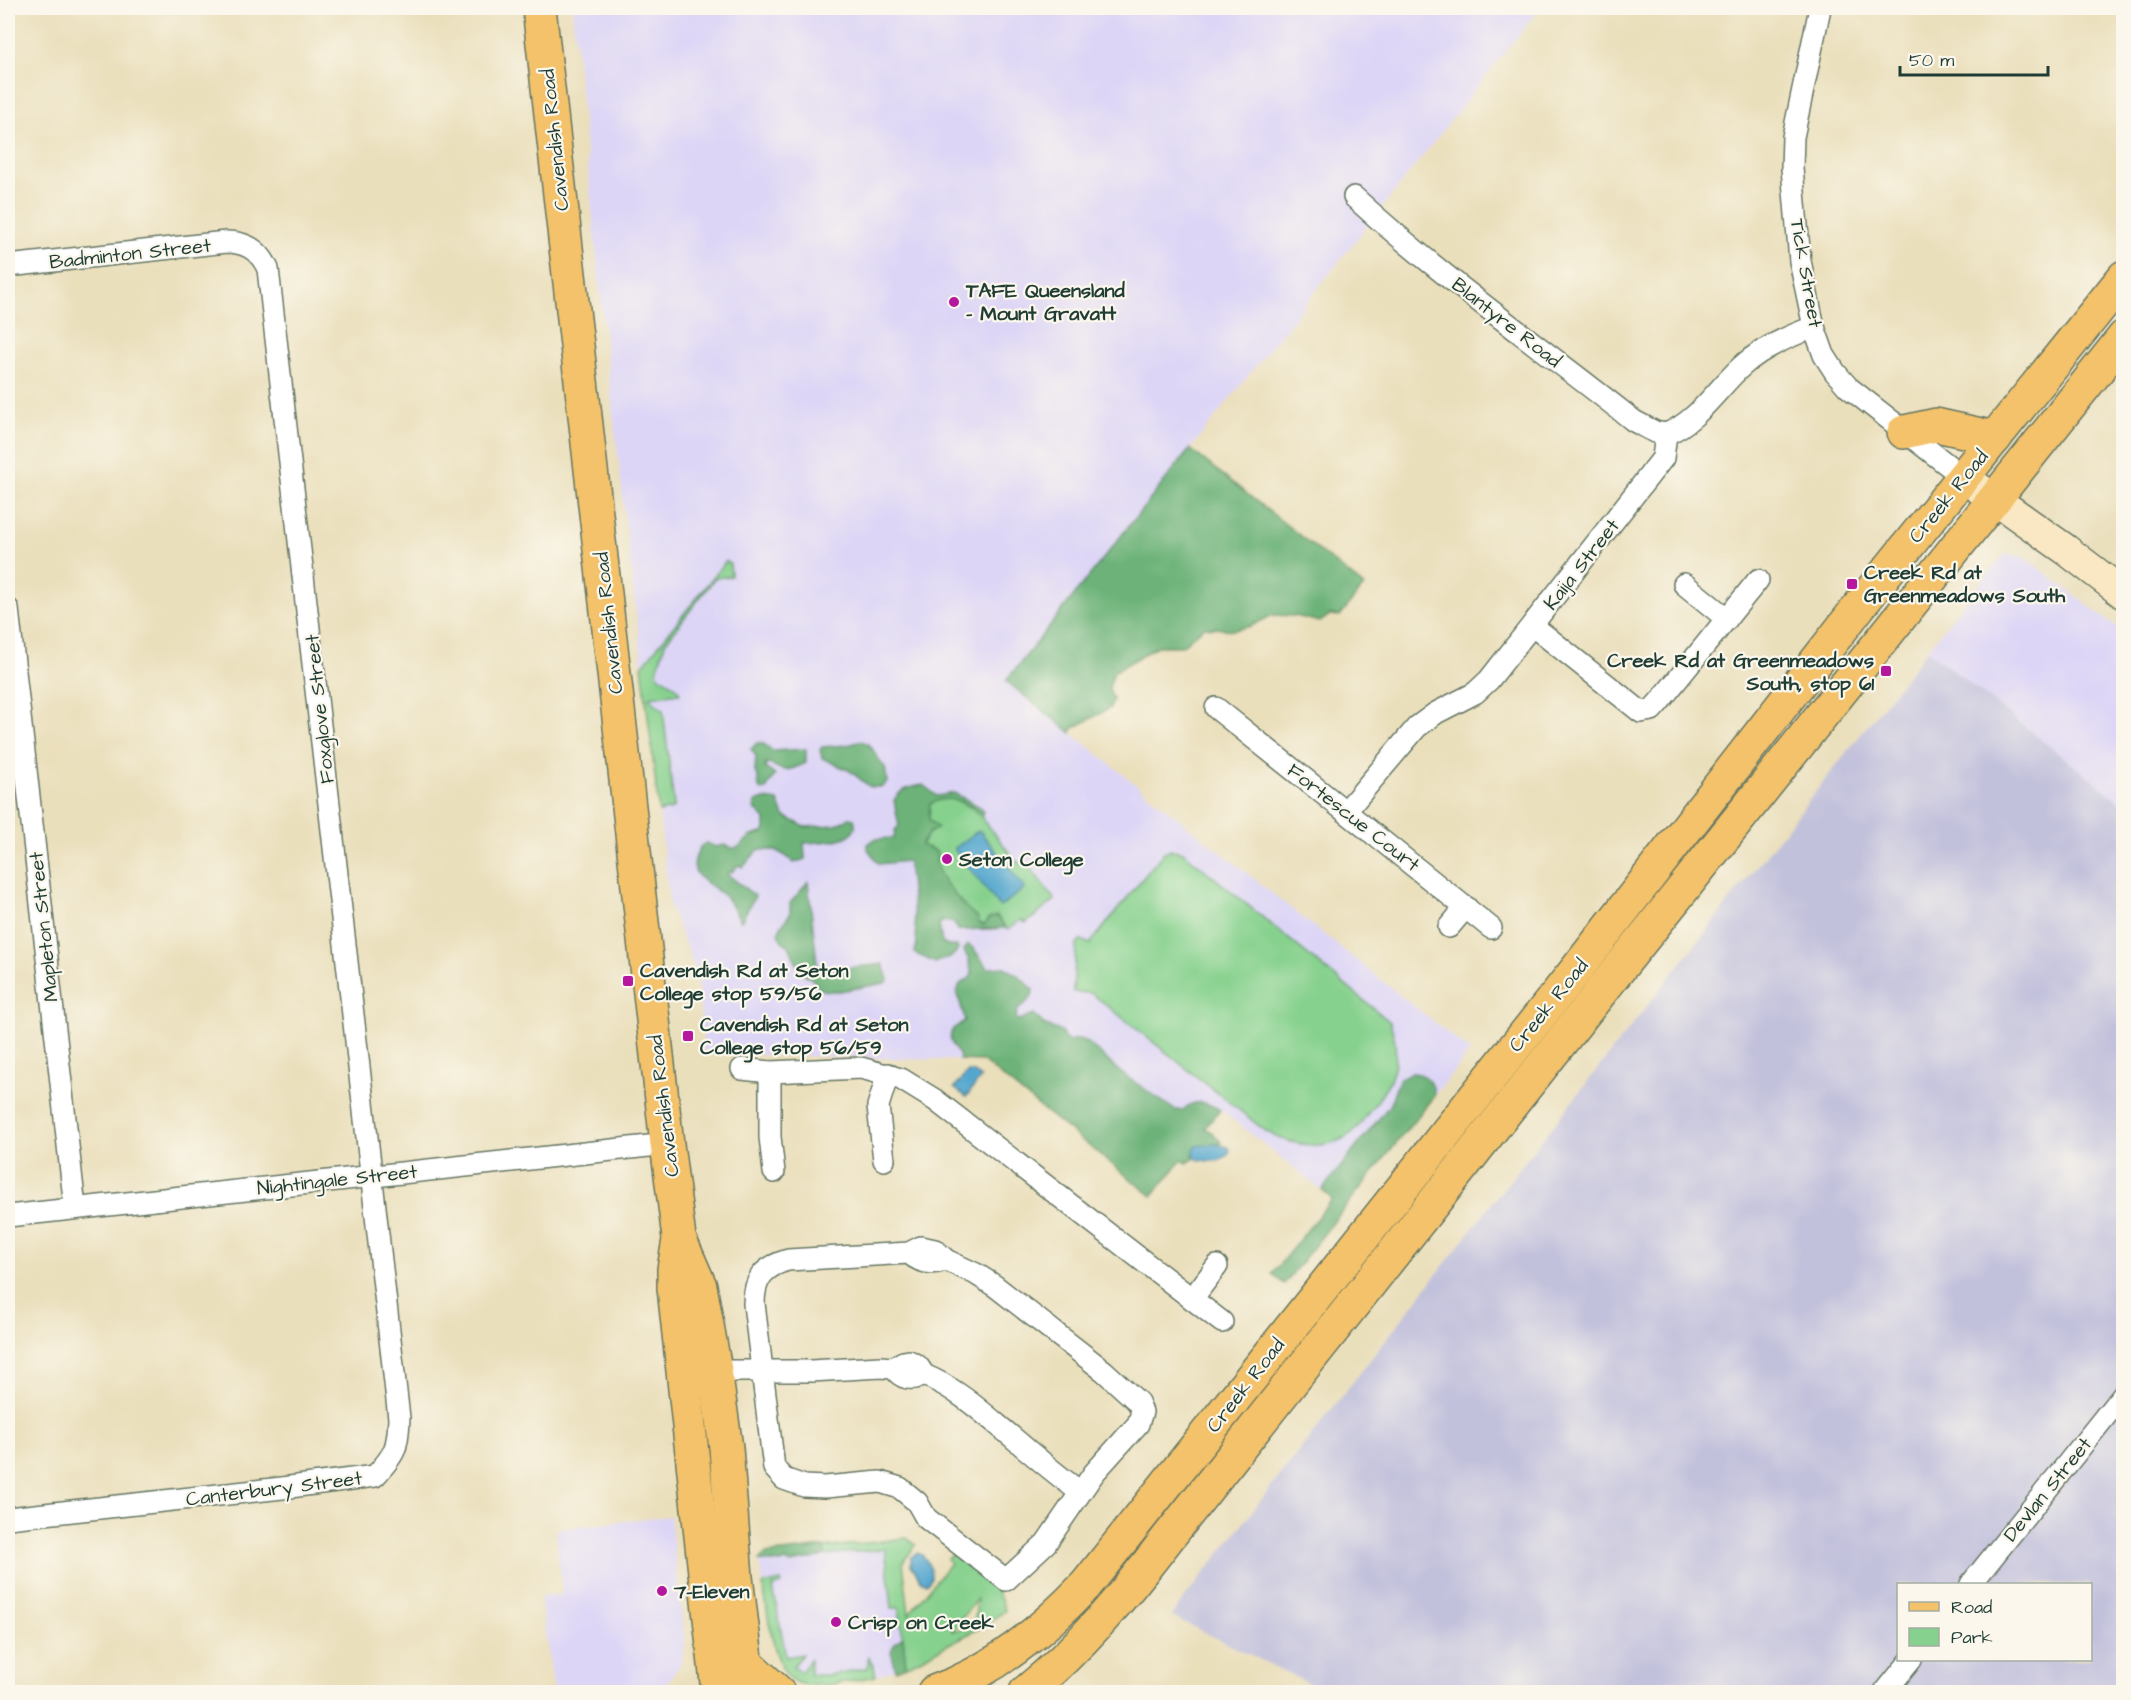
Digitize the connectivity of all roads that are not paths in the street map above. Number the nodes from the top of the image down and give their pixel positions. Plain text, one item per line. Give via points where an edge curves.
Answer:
1 (539, 8) edge
2 (1820, 8) edge
3 (1354, 198) dead end
4 (252, 248) joint
5 (8, 266) edge
6 (2124, 277) edge
7 (1814, 327) junction
8 (2124, 337) edge
9 (1904, 432) junction
10 (1666, 434) junction
11 (1995, 438) junction
12 (1963, 477) junction
13 (1995, 499) junction
14 (1758, 580) dead end
15 (1684, 584) dead end
16 (2124, 594) edge
17 (8, 609) edge
18 (1727, 619) junction
19 (1533, 626) junction
20 (1215, 708) dead end
21 (1346, 811) junction
22 (1466, 907) junction
23 (1449, 927) dead end
24 (1491, 928) dead end
25 (742, 1069) dead end
26 (770, 1072) junction
27 (888, 1074) junction
28 (667, 1144) junction
29 (884, 1160) dead end
30 (774, 1172) dead end
31 (371, 1175) junction
32 (75, 1208) junction
33 (8, 1216) edge
34 (1217, 1266) dead end
35 (1192, 1299) junction
36 (1222, 1322) dead end
37 (699, 1371) junction
38 (762, 1371) junction
39 (2124, 1393) edge
40 (1080, 1492) junction
41 (8, 1518) edge
42 (1972, 1583) edge
43 (1909, 1661) edge
44 (726, 1683) edge
45 (778, 1692) edge
46 (934, 1692) edge
47 (1026, 1692) edge
48 (1885, 1692) edge

1 - 28 main road, Cavendish Road
2 - 7 street, Tick Street via 1793,137 1792,168 1800,261
3 - 10 street, Blantyre Road via 1634,422
4 - 5 street, Badminton Street via 226,242
4 - 31 street, Foxglove Street via 268,269 272,295
6 - 11 main road, Creek Road
7 - 9 street, Tick Street via 1824,356 1835,372 1854,393
7 - 10 street via 1781,340 1743,365 1682,428
8 - 13 main road, Creek Road
9 - 11 main road via 1936,425
9 - 12 street, Tick Street
10 - 19 street, Kaija Street via 1663,458
11 - 12 main road, Creek Road
12 - 13 street
12 - 46 main road, Creek Road via 1086,1585 1003,1658
13 - 16 street
13 - 47 main road, Creek Road via 1457,1171 1128,1590 1073,1652
14 - 18 street
15 - 18 street
17 - 32 street, Mapleton Street
18 - 19 street via 1652,710 1641,712
19 - 21 street, Kaija Street via 1475,693 1417,727
20 - 21 street, Fortescue Court
21 - 22 street, Fortescue Court
22 - 23 street
22 - 24 street, Fortescue Court
25 - 26 street
26 - 27 street via 861,1068
26 - 30 street
27 - 29 street via 878,1106
27 - 35 street via 919,1088
28 - 31 street, Nightingale Street
28 - 37 main road, Cavendish Road via 679,1238 700,1286
31 - 32 street, Nightingale Street
31 - 41 street, Canterbury Street via 399,1418 398,1443 375,1476
32 - 33 street, Nightingale Street
34 - 35 street
35 - 36 street
37 - 38 street
37 - 44 main road, Cavendish Road via 726,1448 736,1577
38 - 40 street via 894,1368 909,1361 924,1375 968,1400
38 - 40 street via 772,1460 784,1479 813,1487 879,1482 900,1488 917,1502 926,1518 1006,1580 1057,1530
38 - 40 street via 754,1288 766,1270 788,1260 909,1252 926,1263 946,1260 995,1286 1138,1402 1141,1421
39 - 42 street, Devlan Street
43 - 48 street
44 - 45 main road

